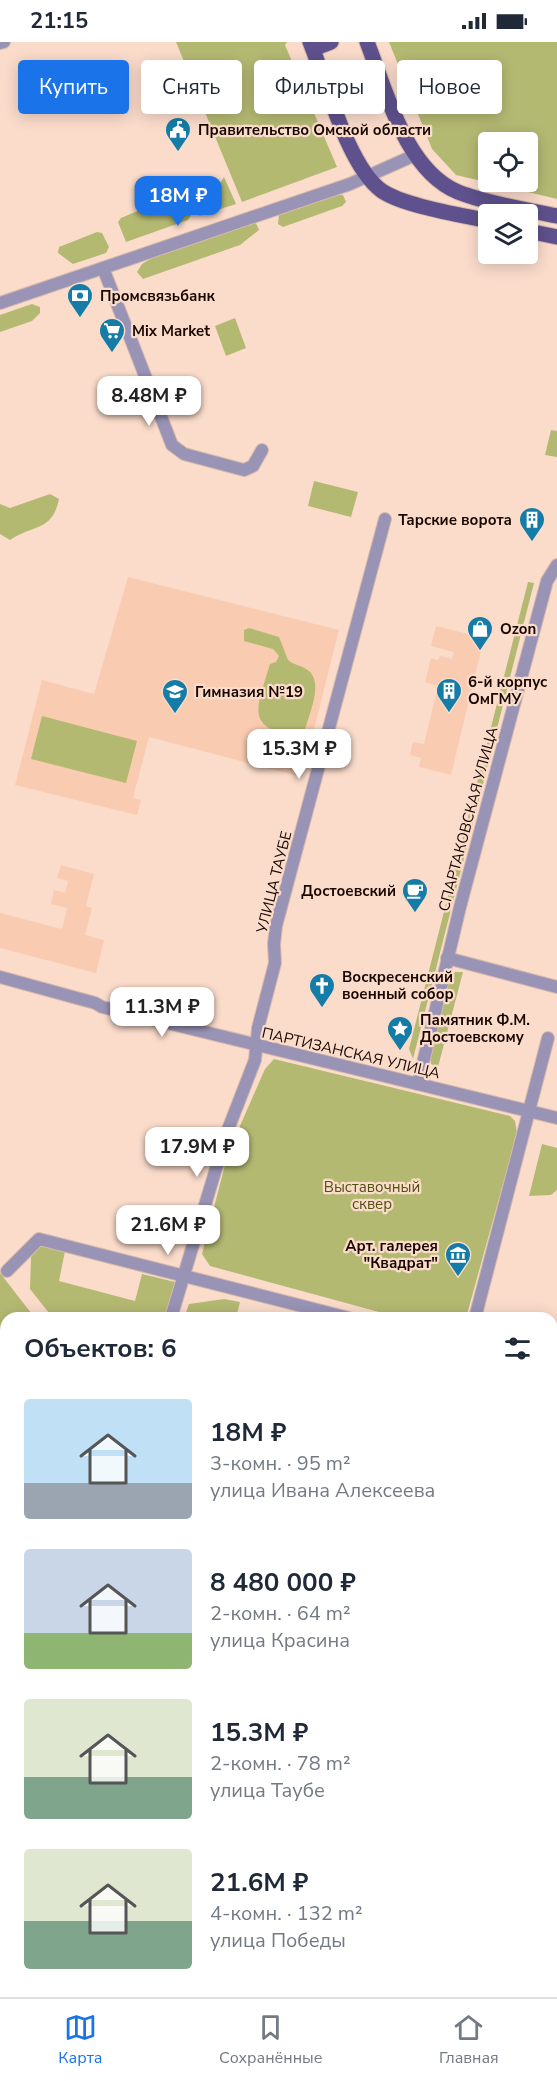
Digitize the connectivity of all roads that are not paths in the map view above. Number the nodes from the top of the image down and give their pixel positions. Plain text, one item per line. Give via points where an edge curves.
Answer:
1 (331, 42) edge
2 (367, 42) edge
3 (312, 46) edge
4 (415, 156) junction
5 (367, 175) junction
6 (557, 216) edge
7 (478, 219) edge
8 (538, 233) edge
9 (557, 237) edge
10 (103, 268) junction
11 (0, 303) edge
12 (262, 450) dead end
13 (385, 519) dead end
14 (557, 565) edge
15 (447, 958) junction
16 (0, 977) edge
17 (557, 987) edge
18 (548, 1038) dead end
19 (257, 1047) junction
20 (418, 1084) junction
21 (530, 1111) junction
22 (557, 1118) edge
23 (8, 1271) dead end
24 (183, 1275) junction
25 (173, 1312) edge
26 (326, 1312) edge
27 (477, 1312) edge

1 - 3 main road
2 - 4 main road
3 - 5 main road via 351,148
4 - 5 street
4 - 6 main road via 435,177 459,192
5 - 7 main road via 392,196
5 - 10 street
8 - 9 main road
10 - 11 street
10 - 12 street via 172,445 184,454 244,470 253,466
13 - 19 street, УЛИЦА ТАУБЕ via 276,926 275,963 258,1028
14 - 15 street, СПАРТАКОВСКАЯ УЛИЦА via 547,581
15 - 17 street
15 - 20 street, СПАРТАКОВСКАЯ УЛИЦА
16 - 19 street, ПАРТИЗАНСКАЯ УЛИЦА
18 - 21 street
19 - 20 street, ПАРТИЗАНСКАЯ УЛИЦА
19 - 24 street, УЛИЦА ТАУБЕ
20 - 21 street, ПАРТИЗАНСКАЯ УЛИЦА
21 - 22 street, ПАРТИЗАНСКАЯ УЛИЦА
21 - 27 street
23 - 24 street via 39,1239
24 - 25 street, УЛИЦА ТАУБЕ
24 - 26 street

